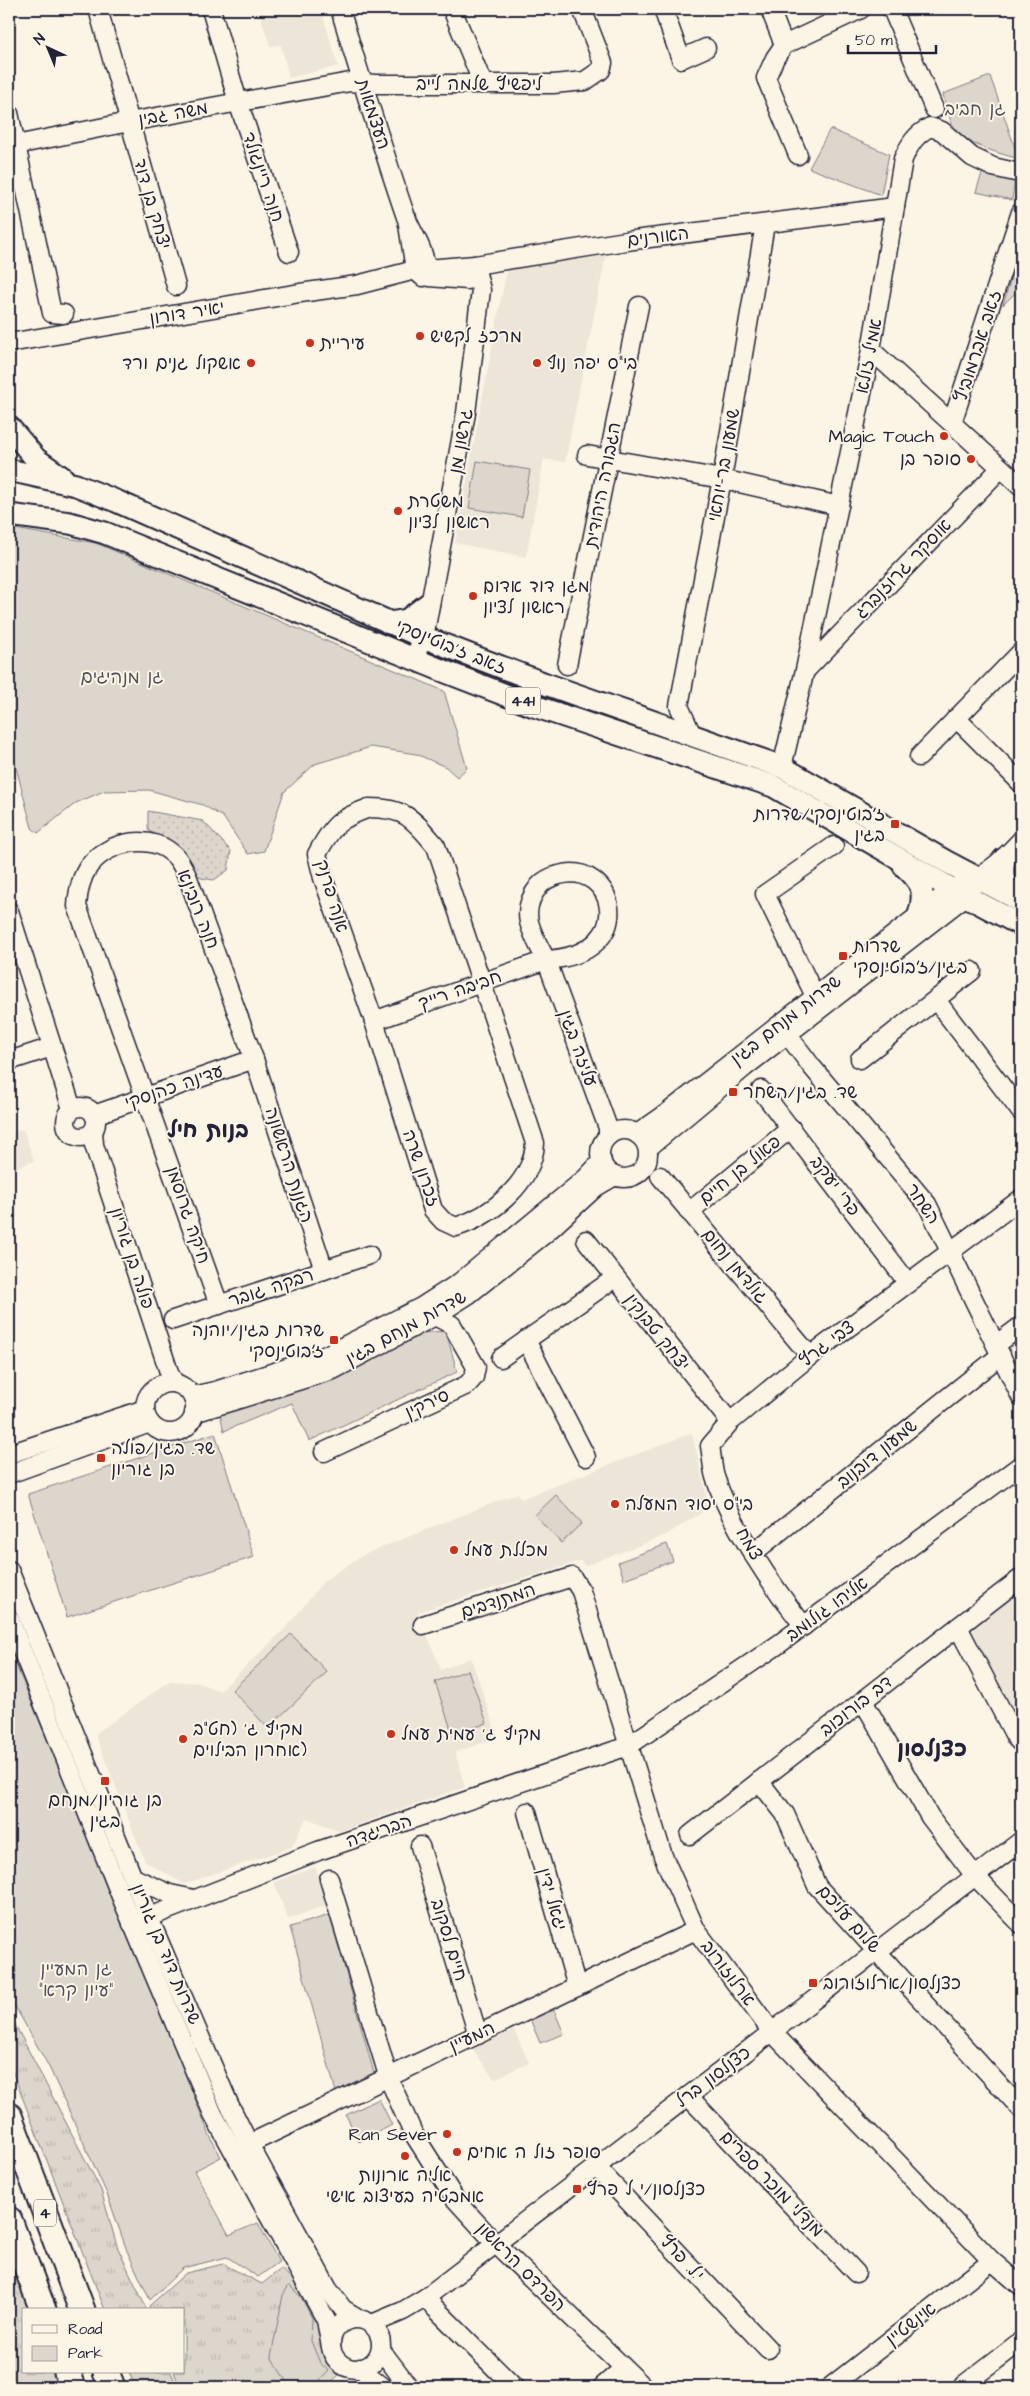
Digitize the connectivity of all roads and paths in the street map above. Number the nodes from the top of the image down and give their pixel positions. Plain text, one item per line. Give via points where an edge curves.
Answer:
1 (98, 9) edge
2 (211, 9) edge
3 (340, 9) edge
4 (452, 9) edge
5 (582, 9) edge
6 (663, 9) edge
7 (770, 9) edge
8 (862, 9) edge
9 (892, 9) edge
10 (706, 48) dead end
11 (779, 52) junction
12 (363, 83) junction
13 (483, 84) junction
14 (238, 102) junction
15 (934, 109) dead end
16 (9, 113) edge
17 (129, 122) junction
18 (16, 145) junction
19 (798, 155) dead end
20 (1021, 171) edge
21 (896, 207) junction
22 (1021, 212) edge
23 (407, 218) junction
24 (765, 224) junction
25 (408, 237) junction
26 (289, 252) dead end
27 (422, 272) junction
28 (471, 272) junction
29 (387, 276) junction
30 (364, 284) junction
31 (176, 286) dead end
32 (639, 306) dead end
33 (64, 314) dead end
34 (9, 343) edge
35 (871, 350) junction
36 (952, 423) junction
37 (9, 428) edge
38 (587, 456) dead end
39 (608, 459) junction
40 (1001, 468) junction
41 (9, 470) edge
42 (722, 479) junction
43 (76, 485) junction
44 (1021, 486) edge
45 (839, 506) junction
46 (9, 515) edge
47 (429, 601) junction
48 (818, 608) junction
49 (389, 622) junction
50 (847, 628) junction
51 (421, 636) junction
52 (1021, 652) edge
53 (413, 659) junction
54 (567, 664) dead end
55 (806, 670) junction
56 (679, 706) junction
57 (956, 718) junction
58 (652, 721) junction
59 (692, 735) junction
60 (919, 757) dead end
61 (782, 767) junction
62 (1021, 784) edge
63 (1021, 840) edge
64 (834, 846) dead end
65 (891, 854) junction
66 (1004, 859) junction
67 (978, 879) junction
68 (959, 893) junction
69 (1019, 900) edge
70 (9, 911) edge
71 (919, 915) junction
72 (1021, 925) edge
73 (13, 937) edge
74 (552, 960) junction
75 (972, 971) dead end
76 (482, 983) junction
77 (816, 996) junction
78 (936, 1000) junction
79 (374, 1021) junction
80 (787, 1034) junction
81 (52, 1047) junction
82 (254, 1059) junction
83 (860, 1059) dead end
84 (9, 1061) edge
85 (761, 1090) dead end
86 (147, 1096) junction
87 (72, 1109) junction
88 (1021, 1112) edge
89 (88, 1128) junction
90 (791, 1128) junction
91 (622, 1134) junction
92 (648, 1148) junction
93 (602, 1161) junction
94 (615, 1176) junction
95 (660, 1176) dead end
96 (1021, 1199) edge
97 (689, 1212) junction
98 (586, 1240) dead end
99 (951, 1250) junction
100 (369, 1255) dead end
101 (324, 1270) junction
102 (908, 1283) junction
103 (620, 1285) junction
104 (219, 1305) junction
105 (454, 1305) junction
106 (435, 1316) junction
107 (173, 1320) dead end
108 (452, 1326) junction
109 (1021, 1326) edge
110 (526, 1340) junction
111 (999, 1350) junction
112 (810, 1356) junction
113 (501, 1358) dead end
114 (168, 1384) junction
115 (1021, 1397) edge
116 (193, 1404) junction
117 (148, 1416) junction
118 (730, 1422) junction
119 (710, 1446) joint
120 (324, 1452) dead end
121 (9, 1454) edge
122 (586, 1456) dead end
123 (1021, 1466) edge
124 (9, 1474) edge
125 (753, 1553) junction
126 (9, 1570) edge
127 (1021, 1578) edge
128 (576, 1584) joint
129 (790, 1608) junction
130 (9, 1618) edge
131 (423, 1625) dead end
132 (804, 1626) junction
133 (958, 1627) junction
134 (779, 1644) junction
135 (863, 1701) junction
136 (1021, 1743) edge
137 (628, 1746) junction
138 (759, 1781) junction
139 (527, 1812) dead end
140 (690, 1835) dead end
141 (1021, 1841) edge
142 (420, 1846) dead end
143 (976, 1876) junction
144 (134, 1878) junction
145 (329, 1879) dead end
146 (194, 1899) junction
147 (149, 1918) junction
148 (132, 1924) junction
149 (1021, 1924) edge
150 (696, 1930) junction
151 (878, 1952) junction
152 (578, 1987) junction
153 (772, 2032) junction
154 (478, 2035) junction
155 (389, 2079) junction
156 (688, 2096) junction
157 (1021, 2109) edge
158 (9, 2116) edge
159 (249, 2144) junction
160 (596, 2167) junction
161 (9, 2220) edge
162 (496, 2244) junction
163 (992, 2261) junction
164 (856, 2273) dead end
165 (1020, 2283) edge
166 (425, 2298) junction
167 (42, 2308) edge
168 (81, 2308) edge
169 (403, 2311) junction
170 (365, 2321) junction
171 (1021, 2341) edge
172 (381, 2345) junction
173 (331, 2347) junction
174 (768, 2349) dead end
175 (360, 2368) junction
176 (624, 2368) junction
177 (107, 2374) edge
178 (112, 2387) edge
179 (383, 2387) edge
180 (409, 2387) edge
181 (514, 2387) edge
182 (602, 2387) edge
183 (644, 2387) edge
184 (830, 2387) edge
185 (961, 2387) edge

1 - 17 street, יצחק בן דוד
2 - 14 street, חנה ריינגולד
3 - 12 street, העצמאות
4 - 13 street
5 - 13 street, ליפשיץ שלמה לייב via 603,63 601,70 586,81
6 - 10 street via 681,59
7 - 11 street
8 - 11 street
9 - 15 street
11 - 19 street via 766,78
12 - 13 street, ליפשיץ שלמה לייב
12 - 14 street, משה גבין via 350,82
12 - 23 street, העצמאות
14 - 17 street, משה גבין
14 - 26 street, חנה ריינגולד
16 - 18 street
17 - 18 street, משה גבין
17 - 31 street, יצחק בן דוד
18 - 33 street via 52,313
20 - 21 street, אמיל זולא via 993,167 972,158 942,131 930,127 910,142 903,159
21 - 24 street, האורנים
21 - 35 street, אמיל זולא
22 - 36 street, זאב אברמוביץ
23 - 25 street, העצמאות
23 - 27 street, העצמאות
24 - 28 street, האורנים via 626,241
24 - 42 street, שמעון בר-יוחאי
25 - 27 street, העצמאות
25 - 29 street, העצמאות via 402,260
27 - 28 street, האורנים
27 - 29 street, יאיר דורון
27 - 30 street, יאיר דורון via 380,286
28 - 47 street, גרשון מן via 477,311 466,413
29 - 30 street, יאיר דורון
30 - 34 street, יאיר דורון
32 - 39 street, הגבורה היהודית
35 - 36 street
35 - 45 street, אמיל זולא
36 - 40 street
37 - 43 main road via 36,459
38 - 39 street
39 - 42 street
39 - 54 street, הגבורה היהודית
40 - 44 street
40 - 50 street, אוסקר גרוזנברג
41 - 43 main road, זאב ז'בוטינסקי / 441
42 - 45 street
42 - 56 street, שמעון בר-יוחאי
43 - 49 main road, זאב ז'בוטינסקי / 441
45 - 48 street, אמיל זולא
46 - 53 main road, זאב ז'בוטינסקי / 441 via 70,524 104,533
47 - 49 main road via 406,620
47 - 51 street, גרשון מן
48 - 50 street via 834,625
48 - 55 street, אמיל זולא
49 - 51 main road, זאב ז'בוטינסקי / 441
50 - 55 street, אוסקר גרוזנברג
51 - 53 street, גרשון מן
51 - 58 main road, זאב ז'בוטינסקי / 441
52 - 57 street
53 - 65 main road, זאב ז'בוטינסקי / 441 via 534,706 773,786
55 - 61 street, אמיל זולא
56 - 58 street
56 - 59 street
57 - 60 street
57 - 62 street
58 - 59 main road, זאב ז'בוטינסקי / 441
59 - 61 main road, זאב ז'בוטינסקי / 441
61 - 67 main road, זאב ז'בוטינסקי / 441
63 - 66 street, שדרות מנחם בגין
64 - 77 street via 766,894
65 - 68 main road, זאב ז'בוטינסקי / 441
65 - 71 main road via 918,880 924,896
66 - 67 street, שדרות מנחם בגין
66 - 69 main road via 1004,883
67 - 68 street, שדרות מנחם בגין
67 - 69 main road, זאב ז'בוטינסקי / 441
68 - 71 street, שדרות מנחם בגין
68 - 72 main road, זאב ז'בוטינסקי / 441
68 - 80 street, שדרות מנחם בגין
70 - 73 street
71 - 77 street, שדרות מנחם בגין
73 - 81 street
74 - 74 street, עליזה בגין via 585,951 596,944 609,923 607,898 598,885 578,874 552,876 533,894 528,907 528,920
74 - 76 street, חביבה רייך
74 - 91 street, עליזה בגין
75 - 78 street
76 - 79 street, חביבה רייך
76 - 79 street, אנה פרנק via 436,846 405,814 389,808 369,808 344,817 329,832 317,854
76 - 79 street, זכרון שרה via 535,1143 534,1157 519,1183 494,1209 469,1223 456,1227 443,1221 433,1210
77 - 91 street, שדרות מנחם בגין
78 - 83 street
78 - 88 street
80 - 92 street, שדרות מנחם בגין
80 - 99 street, השחר via 927,1204
81 - 84 street
81 - 87 street
82 - 86 street, עדינה כהנסקי
82 - 86 street, חנה רובינא via 188,878 177,859 154,843 134,841 105,851 89,866 79,889 77,906
82 - 101 street, הגננת הראשונה
85 - 90 street, פרי יעקב
86 - 89 street, עדינה כהנסקי
86 - 104 street, חיקה גרוסמן
87 - 89 street via 87,1108
87 - 89 street via 66,1118 66,1128 73,1136
89 - 114 street, פולה בן גוריון via 170,1375
90 - 97 street, פאול בן חיים
90 - 102 street, פרי יעקב
91 - 92 street
91 - 93 street via 601,1148
92 - 94 street via 648,1159 641,1171 628,1178
93 - 94 street
93 - 116 street, שדרות מנחם בגין via 586,1178 460,1282 421,1307 324,1356 215,1391
94 - 105 street, שדרות מנחם בגין via 596,1187 546,1234
95 - 97 street, גולדמן נחום
96 - 99 street, צבי גרץ
97 - 112 street, גולדמן נחום
98 - 103 street, יצחק טבנקין
99 - 102 street, צבי גרץ
99 - 111 street, השחר
100 - 101 street, רבקה גובר
101 - 104 street, רבקה גובר
102 - 112 street, צבי גרץ
103 - 110 street via 600,1288
103 - 118 street, יצחק טבנקין
104 - 107 street, רבקה גובר
105 - 106 street, שדרות מנחם בגין
105 - 108 street
106 - 108 street, סירקין
106 - 116 street, שדרות מנחם בגין via 332,1370
108 - 120 street, סירקין via 476,1367 467,1385
109 - 111 street, שמעון דובנוב
110 - 113 street
110 - 122 street
111 - 115 street, השחר
111 - 125 street, שמעון דובנוב
112 - 118 street, צבי גרץ
114 - 116 street via 182,1386
114 - 117 street via 149,1394
116 - 117 street via 191,1420 179,1431 164,1432
117 - 121 street
117 - 124 street
118 - 119 street, צבי גרץ
119 - 125 street, צמח via 715,1476
123 - 132 street, אליהו גולומב
125 - 129 street, צמח
126 - 144 street, שדרות דוד בן גוריון
127 - 133 street, דב בורוכוב
128 - 131 street, המתנדבים
128 - 137 street, ארלוזורוב
129 - 132 street, צמח
129 - 134 street
130 - 148 street, שדרות דוד בן גוריון
132 - 134 street, אליהו גולומב
133 - 135 street, דב בורוכוב
133 - 136 street
134 - 137 street, אליהו גולומב
135 - 138 street, דב בורוכוב
135 - 143 street via 930,1817
137 - 146 street, הבריגדה via 318,1851
137 - 150 street, ארלוזורוב via 663,1856
138 - 140 street, דב בורוכוב
138 - 151 street, שלום עליכם via 785,1814 817,1886
139 - 152 street, יגאל ידין
141 - 143 street, כצנלסון ברל
142 - 154 street, חיים לסקוב
143 - 149 street
143 - 151 street, כצנלסון ברל
144 - 146 street via 170,1894
144 - 147 street, שדרות דוד בן גוריון
145 - 155 street, הפרדס הראשון
146 - 147 street, הבריגדה
147 - 148 street, הבריגדה
147 - 159 street, שדרות דוד בן גוריון
148 - 173 street, שדרות דוד בן גוריון via 213,2114 326,2320
150 - 152 street, המעיין
150 - 153 street, ארלוזורוב
151 - 153 street, כצנלסון ברל
151 - 157 street, שלום עליכם
152 - 154 street, המעיין
153 - 156 street, כצנלסון ברל
153 - 163 street, ארלוזורוב
154 - 155 street, המעיין via 452,2045
155 - 159 street, המעיין
155 - 162 street, הפרדס הראשון via 413,2133 455,2199
156 - 160 street, כצנלסון ברל
156 - 164 street, מנדלי מוכר ספרים
158 - 168 highway, 4
159 - 170 street, שדרות דוד בן גוריון via 328,2289 343,2309
160 - 162 street, כצנלסון ברל
160 - 174 street, י.ל. פרץ
161 - 167 highway, 4
162 - 166 street, כצנלסון ברל
162 - 176 street, הפרדס הראשון
163 - 165 street, ארלוזורוב
163 - 184 street, אינשטיין
166 - 169 street, כצנלסון ברל
166 - 181 street
169 - 170 street, כצנלסון ברל
169 - 172 street, כצנלסון ברל
170 - 172 street via 380,2334
170 - 173 street via 344,2321 336,2328
171 - 185 street
172 - 175 street via 375,2361
172 - 180 street
173 - 175 street via 335,2359 342,2365 350,2369
175 - 179 street
176 - 182 street
176 - 183 street, הפרדס הראשון
177 - 178 highway

